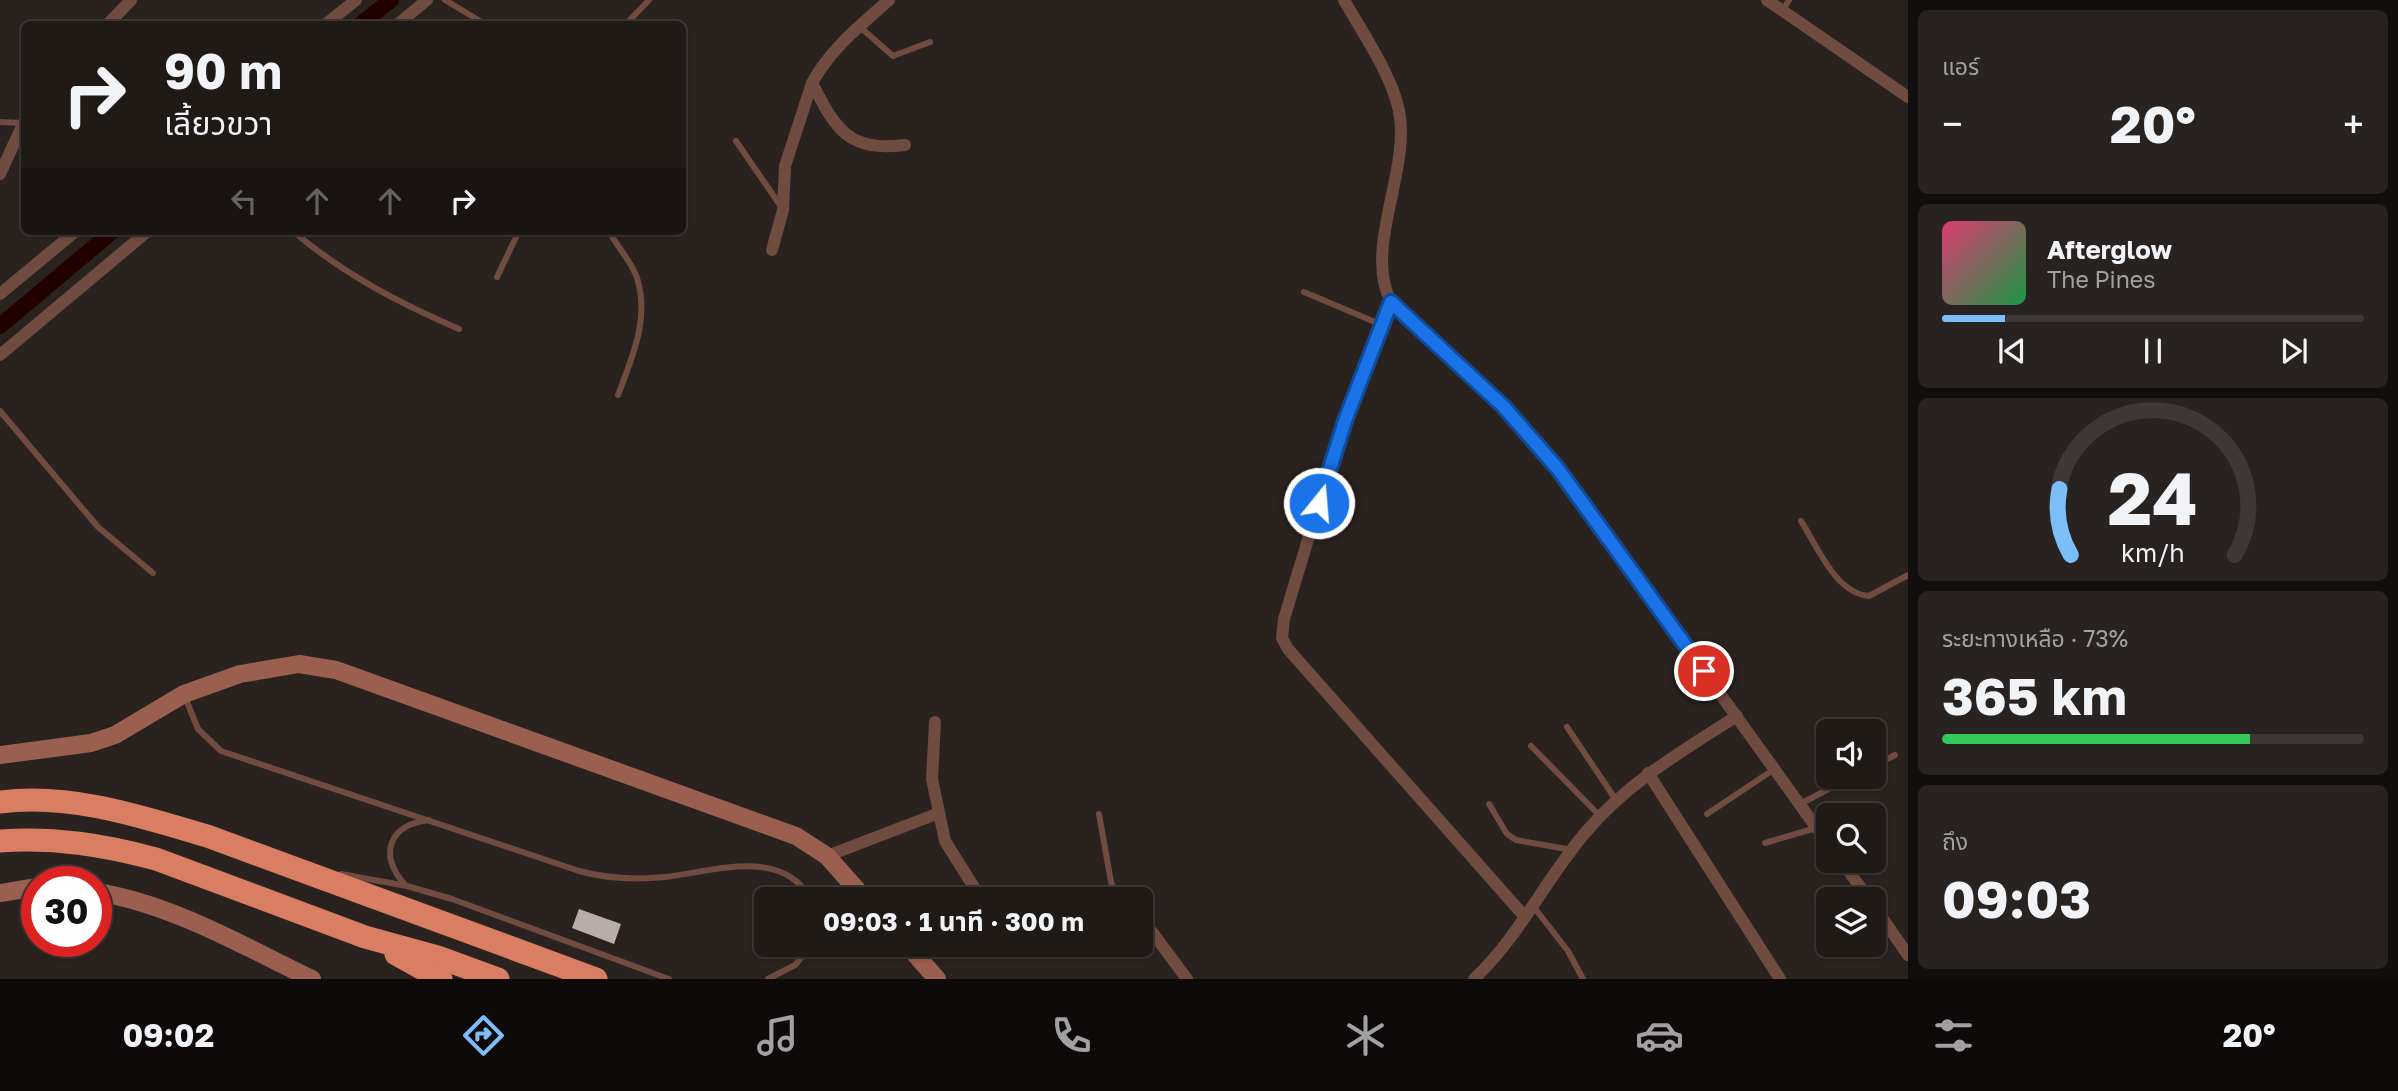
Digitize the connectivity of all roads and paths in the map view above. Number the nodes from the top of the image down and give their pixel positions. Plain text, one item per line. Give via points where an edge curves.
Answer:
1 (131, 0) edge
2 (356, 0) edge
3 (427, 0) edge
4 (446, 0) edge
5 (649, 0) edge
6 (889, 0) edge
7 (1344, 0) edge
8 (1767, 0) edge
9 (1786, 5) edge
10 (111, 21) edge
11 (330, 21) edge
12 (402, 21) edge
13 (480, 21) edge
14 (629, 21) edge
15 (860, 27) junction
16 (930, 42) dead end
17 (812, 83) junction
18 (1908, 97) edge
19 (0, 122) edge
20 (21, 123) edge
21 (21, 129) edge
22 (736, 141) dead end
23 (905, 145) dead end
24 (1, 168) edge
25 (783, 210) junction
26 (71, 235) edge
27 (143, 235) edge
28 (298, 235) edge
29 (517, 235) edge
30 (612, 235) edge
31 (772, 250) dead end
32 (497, 276) dead end
33 (1304, 292) dead end
34 (0, 294) edge
35 (1391, 302) junction
36 (1382, 326) junction
37 (459, 329) dead end
38 (0, 355) edge
39 (618, 395) dead end
40 (0, 411) edge
41 (1801, 521) dead end
42 (153, 573) dead end
43 (1908, 575) edge
44 (184, 694) junction
45 (1737, 716) junction
46 (935, 722) dead end
47 (1567, 727) dead end
48 (1531, 746) dead end
49 (0, 755) edge
50 (1895, 755) dead end
51 (1886, 760) edge
52 (1773, 770) junction
53 (1648, 773) junction
54 (1829, 789) edge
55 (1616, 800) junction
56 (0, 802) edge
57 (1489, 804) dead end
58 (1798, 805) junction
59 (939, 813) junction
60 (1099, 814) dead end
61 (1707, 814) dead end
62 (1600, 816) junction
63 (431, 819) junction
64 (1816, 828) joint
65 (0, 841) edge
66 (1765, 843) dead end
67 (1572, 850) junction
68 (827, 856) junction
69 (288, 865) junction
70 (407, 886) junction
71 (803, 887) edge
72 (854, 887) edge
73 (973, 887) edge
74 (1113, 887) edge
75 (21, 890) edge
76 (0, 893) edge
77 (112, 895) edge
78 (1529, 912) junction
79 (1886, 923) edge
80 (1153, 933) edge
81 (365, 937) junction
82 (1908, 955) edge
83 (801, 957) edge
84 (918, 957) edge
85 (669, 978) edge
86 (312, 979) edge
87 (441, 979) edge
88 (498, 979) edge
89 (596, 979) edge
90 (768, 979) edge
91 (937, 979) edge
92 (1187, 979) edge
93 (1475, 979) edge
94 (1583, 979) edge
95 (1780, 979) edge

1 - 10 street
2 - 11 street
3 - 12 street
4 - 13 lane
5 - 14 lane
6 - 15 street
7 - 35 street via 1379,62 1399,110 1401,142 1383,254 1383,286
8 - 9 street
9 - 18 street
15 - 16 lane via 893,56
15 - 17 street via 822,62
17 - 23 street via 833,118 859,144
17 - 25 street via 785,166
19 - 20 lane
21 - 24 street
22 - 25 lane
25 - 31 street
26 - 34 street
27 - 38 street
28 - 37 lane via 350,275
29 - 32 lane
30 - 39 lane via 637,277 642,309 636,346
33 - 36 lane
35 - 36 street
35 - 45 street via 1504,407 1558,469
36 - 78 street via 1335,450 1282,638
40 - 42 lane via 98,527
41 - 43 lane via 1839,581 1850,590 1868,596
44 - 49 main road via 115,735 92,743
44 - 63 lane via 198,729 221,751
44 - 68 main road via 240,674 299,664 336,670 796,836
45 - 52 street
45 - 53 street
46 - 59 street via 932,779
47 - 55 lane
48 - 62 lane
50 - 51 lane
52 - 58 street
52 - 61 lane
53 - 55 street
53 - 95 street
54 - 58 lane
55 - 62 street
56 - 69 highway via 39,800 106,808
57 - 67 lane via 1507,834 1516,840
58 - 64 street
59 - 68 street
59 - 73 street via 945,841
60 - 74 lane
62 - 67 street
63 - 70 lane via 405,825 393,840 392,864
63 - 71 lane via 579,872 612,879 768,867
64 - 66 lane
65 - 81 highway via 56,840 120,850 195,872
67 - 78 street
68 - 72 main road
69 - 70 lane
69 - 89 highway
70 - 85 lane
75 - 76 main road
77 - 86 main road via 183,918
78 - 93 street via 1499,956
78 - 94 lane via 1568,951
79 - 82 street
80 - 92 street
81 - 87 highway
81 - 88 highway
83 - 90 lane
84 - 91 main road

